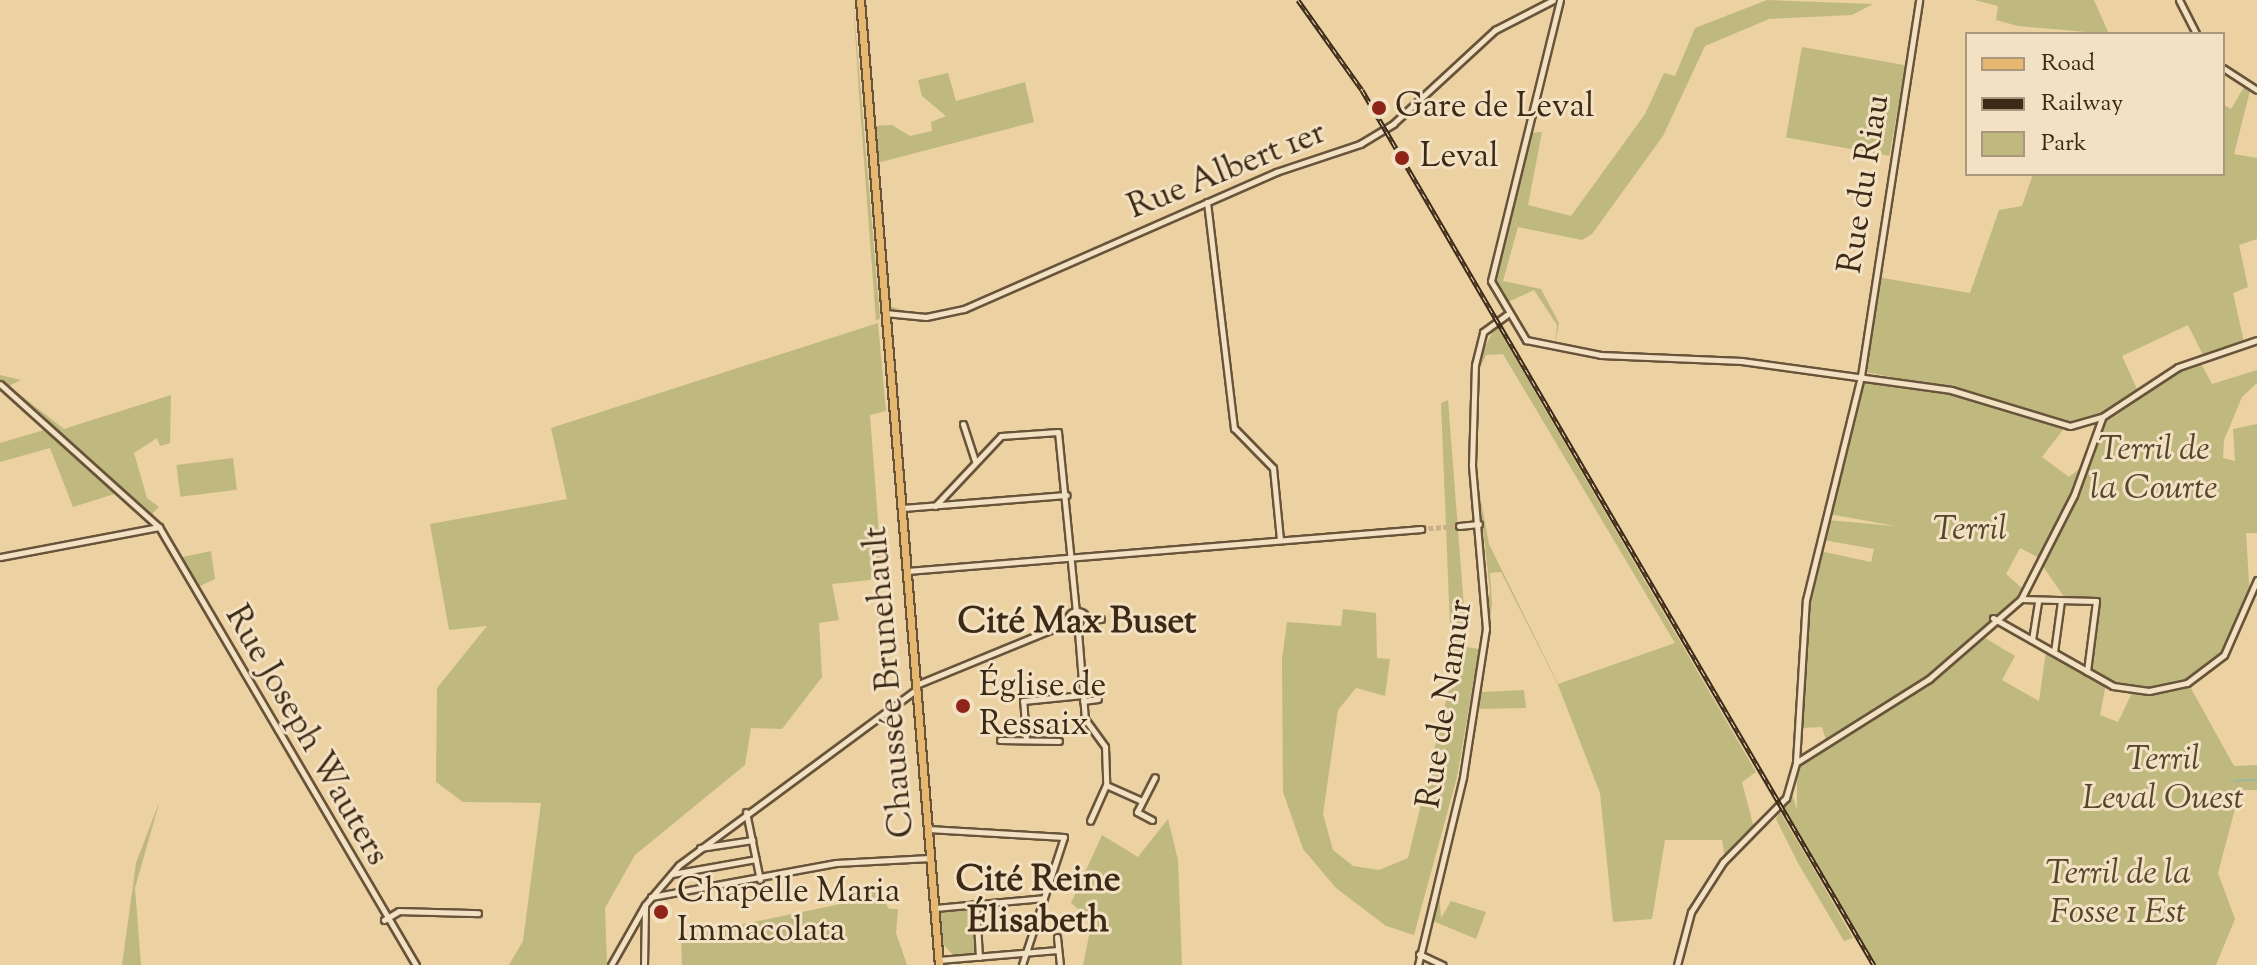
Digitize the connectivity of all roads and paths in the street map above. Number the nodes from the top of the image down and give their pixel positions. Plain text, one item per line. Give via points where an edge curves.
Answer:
1 (860, 0) edge
2 (1553, 0) edge
3 (1560, 0) edge
4 (1919, 0) edge
5 (2179, 0) edge
6 (2195, 32) edge
7 (2225, 69) edge
8 (2257, 90) edge
9 (1207, 202) junction
10 (884, 315) junction
11 (1506, 315) junction
12 (2257, 340) edge
13 (1861, 376) junction
14 (0, 384) edge
15 (2102, 417) junction
16 (963, 424) dead end
17 (975, 462) junction
18 (1066, 495) junction
19 (935, 506) junction
20 (902, 508) junction
21 (1479, 524) junction
22 (1459, 526) tunnel mouth
23 (159, 527) junction
24 (1421, 529) tunnel mouth
25 (1280, 540) junction
26 (0, 557) edge
27 (1071, 558) junction
28 (907, 571) junction
29 (2257, 580) edge
30 (2021, 599) junction
31 (2061, 601) junction
32 (2038, 602) junction
33 (1076, 612) junction
34 (1993, 618) junction
35 (1101, 619) dead end
36 (1087, 620) junction
37 (1067, 623) junction
38 (1078, 631) junction
39 (2032, 640) junction
40 (2054, 652) junction
41 (2087, 671) junction
42 (916, 687) junction
43 (1083, 698) junction
44 (1098, 699) dead end
45 (1000, 740) dead end
46 (1026, 740) junction
47 (1059, 741) dead end
48 (1796, 762) junction
49 (1155, 777) dead end
50 (1106, 785) junction
51 (1142, 801) junction
52 (746, 812) junction
53 (1152, 820) dead end
54 (1090, 821) dead end
55 (928, 829) junction
56 (752, 840) junction
57 (700, 848) junction
58 (931, 858) junction
59 (756, 859) junction
60 (671, 874) junction
61 (760, 880) junction
62 (651, 897) junction
63 (1044, 898) junction
64 (976, 904) junction
65 (645, 905) junction
66 (935, 908) junction
67 (478, 913) dead end
68 (384, 920) junction
69 (1057, 937) dead end
70 (1058, 950) junction
71 (1023, 954) junction
72 (1419, 954) junction
73 (979, 957) junction
74 (939, 962) edge
75 (416, 965) edge
76 (611, 965) edge
77 (644, 965) edge
78 (1022, 965) edge
79 (1060, 965) edge
80 (1418, 965) edge
81 (1443, 965) edge
82 (1677, 965) edge

1 - 10 main road, Chaussée Brunehault
2 - 9 street, Rue Albert 1er via 1495,30 1386,130
3 - 11 street via 1491,281
4 - 13 street, Rue du Riau
5 - 6 street
7 - 8 street
9 - 10 street, Rue Albert 1er via 943,316
9 - 25 street via 1234,428 1273,468
10 - 20 main road, Chaussée Brunehault
11 - 13 street via 1526,340 1586,352
11 - 21 street, Rue de Namur via 1483,332 1475,365 1472,465
12 - 15 street via 2178,367
13 - 15 street via 1981,395 2070,426
13 - 48 street, Rue du Riau via 1806,600
14 - 23 street, Rue Joseph Wauters
15 - 30 street via 2074,495
16 - 17 street
17 - 18 street via 1001,436 1058,432
17 - 19 street
18 - 19 street
18 - 27 street
19 - 20 street
20 - 28 main road, Chaussée Brunehault
21 - 22 street
21 - 72 street, Rue de Namur via 1488,588 1482,660 1458,802
23 - 26 street
23 - 68 street, Rue Joseph Wauters
24 - 25 street
25 - 27 street
27 - 28 street
27 - 33 street
28 - 42 main road, Chaussée Brunehault
29 - 41 street via 2229,650 2187,683 2133,692
30 - 32 street
30 - 34 street
31 - 32 street
31 - 40 street
31 - 41 street via 2097,603
32 - 39 street
33 - 36 street
33 - 37 street
34 - 39 street
34 - 48 street via 1929,679
35 - 36 street
36 - 38 street
37 - 38 street
37 - 42 street
38 - 43 street
39 - 40 street
40 - 41 street
42 - 52 street
42 - 55 main road, Chaussée Brunehault
43 - 44 street
43 - 46 street via 1023,701
43 - 50 street via 1086,723 1104,743
45 - 46 street
46 - 47 street
48 - 82 street, Rue du Riau via 1783,801 1702,895
49 - 51 street
50 - 51 street
50 - 54 street
51 - 53 street via 1137,812
52 - 56 street
52 - 57 street
55 - 58 main road, Chaussée Brunehault
55 - 63 street via 1058,834 1065,846
56 - 57 street
56 - 59 street
57 - 60 street
58 - 61 street via 836,863
58 - 66 main road, Chaussée Brunehault
59 - 60 street
59 - 61 street
60 - 62 street
61 - 62 street
62 - 65 street
63 - 64 street
63 - 71 street
64 - 66 street
64 - 73 street
65 - 76 street
65 - 77 street
66 - 74 main road, Chaussée Brunehault
67 - 68 street via 399,911
68 - 75 street, Rue Joseph Wauters
69 - 70 street
70 - 71 street
70 - 79 street
71 - 73 street
71 - 78 street
72 - 80 street, Rue de Namur
72 - 81 street
73 - 74 street

